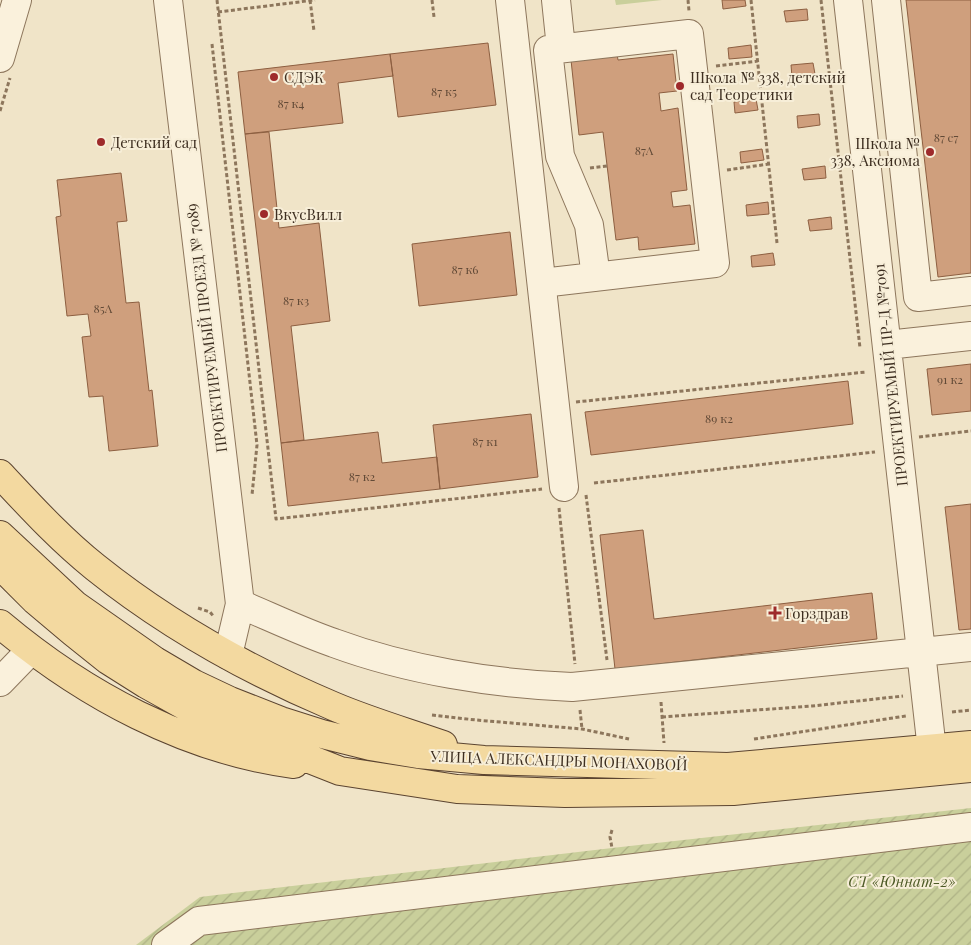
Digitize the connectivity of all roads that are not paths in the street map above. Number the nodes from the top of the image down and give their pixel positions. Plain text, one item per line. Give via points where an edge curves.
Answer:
1 (17, 0) edge
2 (168, 0) edge
3 (510, 0) edge
4 (556, 0) edge
5 (848, 0) edge
6 (886, 0) edge
7 (561, 48) junction
8 (0, 58) edge
9 (596, 277) junction
10 (542, 283) junction
11 (971, 291) edge
12 (971, 336) edge
13 (888, 357) junction
14 (0, 474) edge
15 (564, 487) road end
16 (0, 535) edge
17 (0, 565) edge
18 (240, 604) junction
19 (0, 624) edge
20 (971, 647) edge
21 (31, 650) junction
22 (921, 652) junction
23 (228, 655) junction
24 (0, 682) edge
25 (971, 745) edge
26 (932, 750) junction
27 (484, 760) junction
28 (971, 768) edge
29 (340, 770) junction
30 (971, 827) edge
31 (166, 945) edge

1 - 8 street
2 - 18 street, ПРОЕКТИРУЕМЫЙ ПРОЕЗД № 7089
3 - 10 street
4 - 7 street
5 - 13 street, ПРОЕКТИРУЕМЫЙ ПР-Д №7091
6 - 11 street via 918,297
7 - 9 street via 548,50 560,156 589,225
7 - 9 street via 689,34 715,263
9 - 10 street
10 - 15 street
12 - 13 street
13 - 22 street, ПРОЕКТИРУЕМЫЙ ПР-Д №7091
14 - 23 main road via 50,528 94,566
16 - 27 main road, УЛИЦА АЛЕКСАНДРЫ МОНАХОВОЙ via 75,605 194,684 281,721 322,734 418,754
17 - 29 main road, УЛИЦА АЛЕКСАНДРЫ МОНАХОВОЙ via 73,632 146,684 236,730
18 - 22 street via 335,644 386,659 481,680 532,686 572,687
18 - 23 street, ПРОЕКТИРУЕМЫЙ ПРОЕЗД № 7089
19 - 21 main road
20 - 22 street
21 - 24 street
21 - 29 main road via 80,683 191,738 238,754
22 - 26 street, ПРОЕКТИРУЕМЫЙ ПР-Д №7091
23 - 27 main road via 335,707
25 - 26 main road, УЛИЦА АЛЕКСАНДРЫ МОНАХОВОЙ
26 - 27 main road, УЛИЦА АЛЕКСАНДРЫ МОНАХОВОЙ via 728,767
28 - 29 main road, УЛИЦА АЛЕКСАНДРЫ МОНАХОВОЙ via 733,791 565,793 457,790
30 - 31 street via 200,920

